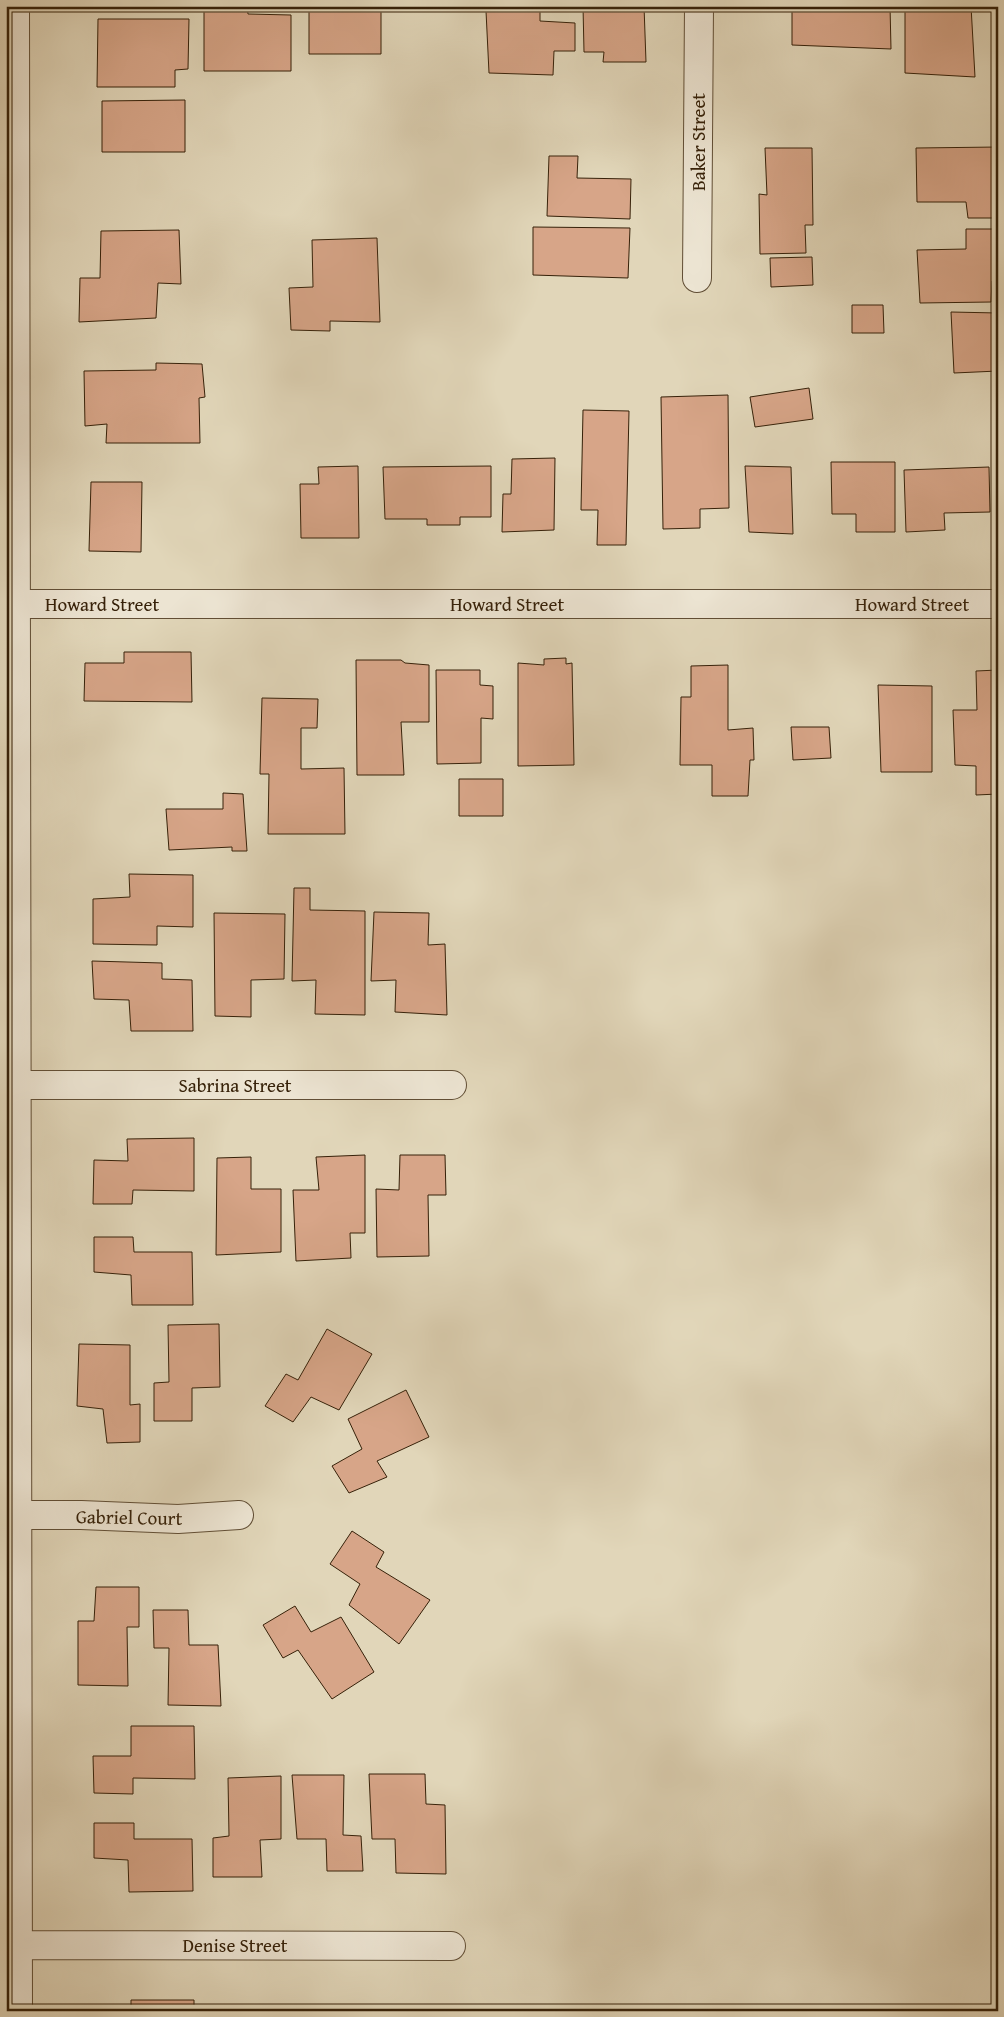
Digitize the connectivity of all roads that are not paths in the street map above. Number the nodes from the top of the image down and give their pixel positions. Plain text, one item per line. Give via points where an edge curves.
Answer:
1 (15, 6) edge
2 (698, 6) edge
3 (11, 276) edge
4 (698, 278) dead end
5 (15, 604) junction
6 (998, 604) edge
7 (17, 1085) junction
8 (452, 1085) dead end
9 (18, 1515) junction
10 (239, 1515) dead end
11 (18, 1945) junction
12 (451, 1946) dead end
13 (18, 2011) edge

1 - 3 street
2 - 4 street, Baker Street
3 - 5 street
5 - 6 street, Howard Street
5 - 7 street
7 - 8 street, Sabrina Street
7 - 9 street
9 - 10 street, Gabriel Court via 178,1520
9 - 11 street
11 - 12 street, Denise Street
11 - 13 street

